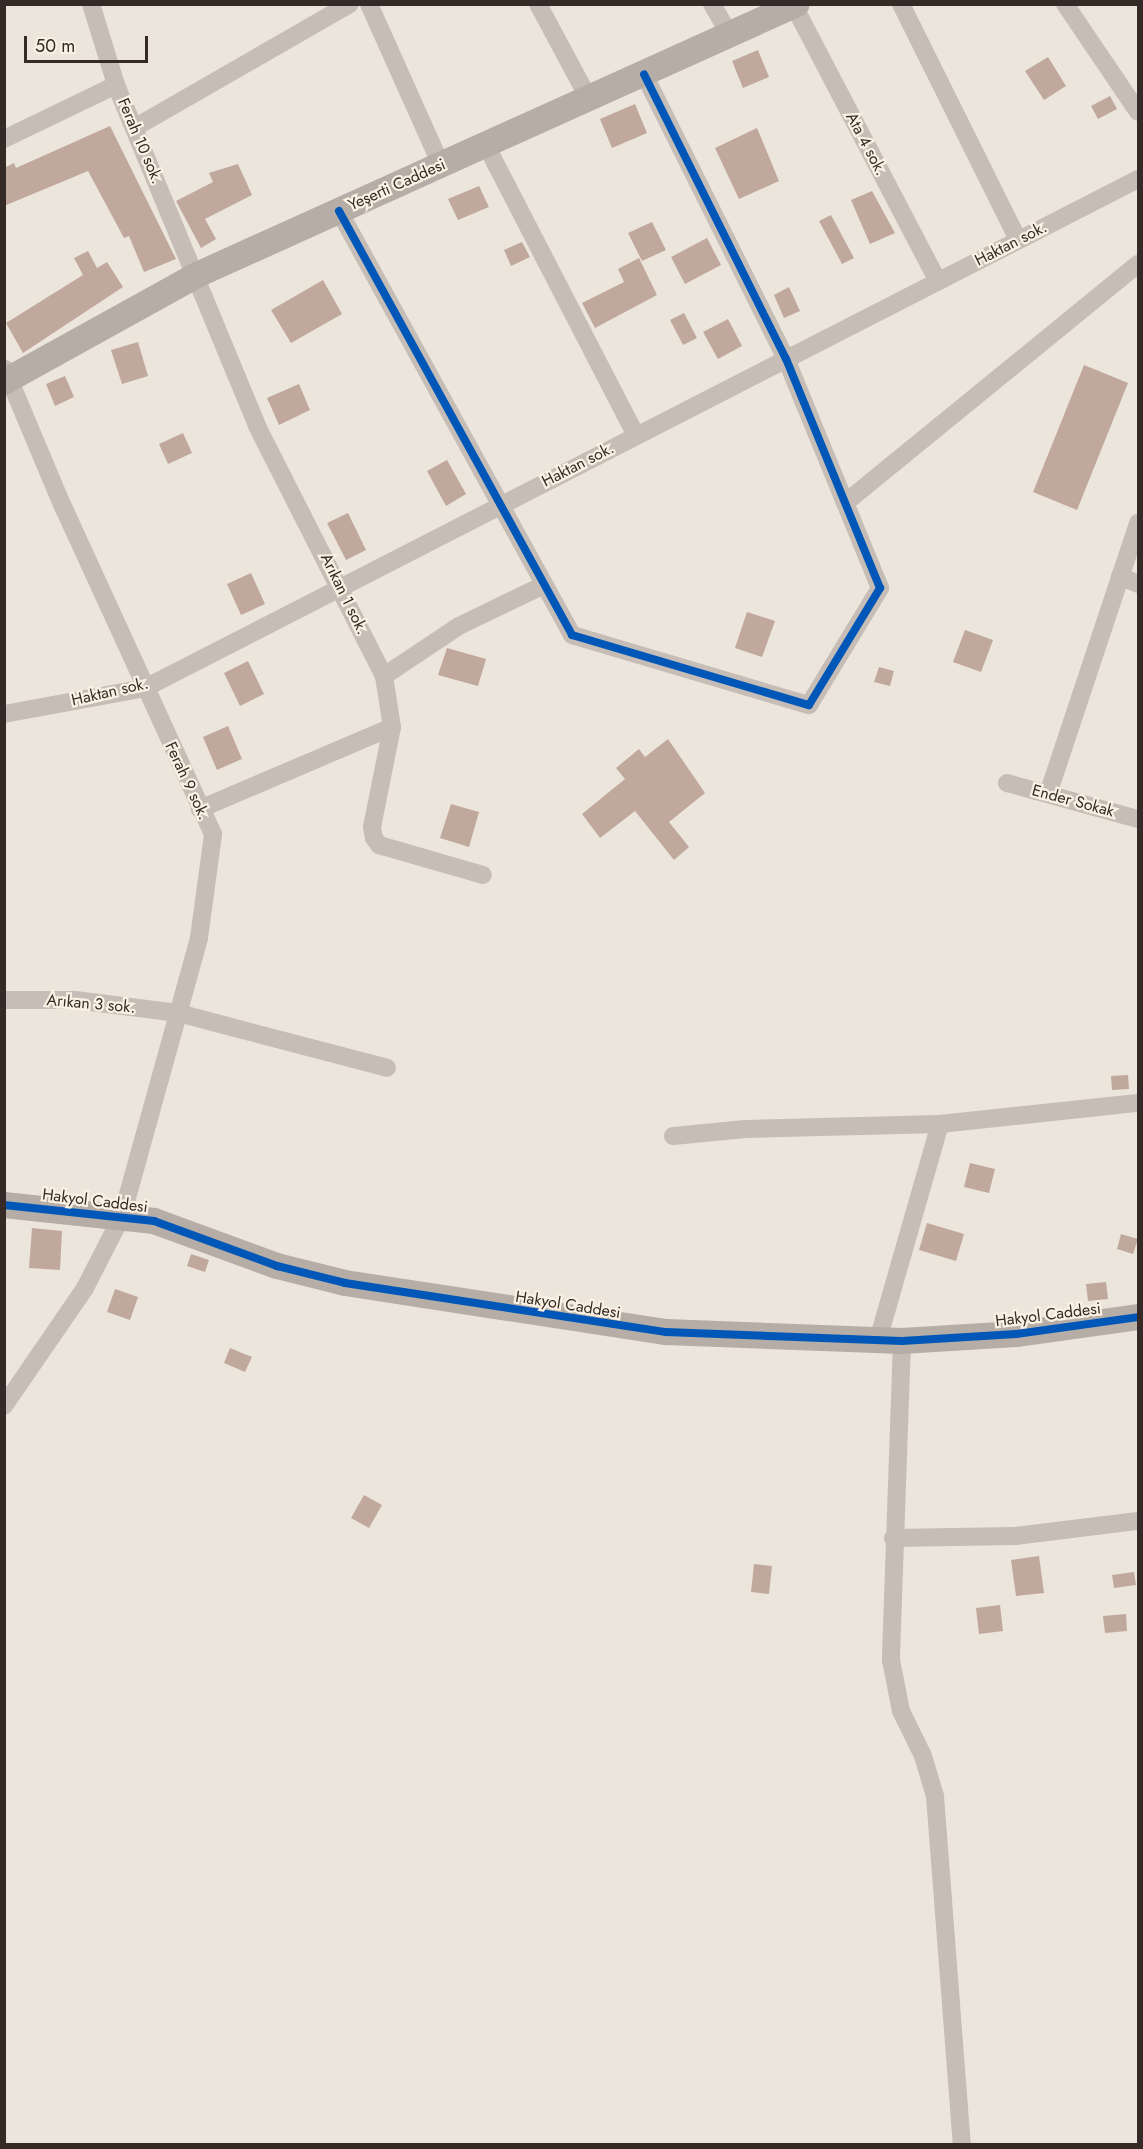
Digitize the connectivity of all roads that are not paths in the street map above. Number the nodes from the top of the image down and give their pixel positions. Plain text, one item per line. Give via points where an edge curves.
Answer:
1 (91, 4) edge
2 (350, 4) edge
3 (369, 4) edge
4 (538, 4) edge
5 (712, 4) edge
6 (900, 4) edge
7 (1065, 4) edge
8 (796, 5) edge
9 (730, 35) junction
10 (644, 74) junction
11 (116, 85) junction
12 (589, 99) junction
13 (1138, 112) edge
14 (134, 128) junction
15 (4, 140) edge
16 (486, 145) junction
17 (441, 165) junction
18 (1138, 179) edge
19 (339, 211) junction
20 (1018, 240) junction
21 (1138, 264) edge
22 (197, 275) junction
23 (938, 282) junction
24 (786, 359) junction
25 (7, 376) edge
26 (636, 435) junction
27 (845, 503) junction
28 (500, 506) junction
29 (1138, 523) edge
30 (1120, 576) junction
31 (1138, 584) edge
32 (544, 585) junction
33 (341, 587) junction
34 (384, 676) junction
35 (145, 688) junction
36 (4, 714) edge
37 (392, 727) junction
38 (1007, 783) dead end
39 (1048, 794) junction
40 (200, 809) junction
41 (1138, 819) edge
42 (483, 875) dead end
43 (4, 1000) edge
44 (178, 1013) junction
45 (387, 1068) dead end
46 (1138, 1102) edge
47 (940, 1124) junction
48 (673, 1136) dead end
49 (4, 1205) edge
50 (122, 1216) junction
51 (1138, 1317) edge
52 (890, 1340) junction
53 (4, 1406) edge
54 (1138, 1521) edge
55 (893, 1538) junction
56 (962, 2145) edge

1 - 11 street, Ferah 10 sok.
2 - 14 street
3 - 17 street
4 - 12 street
5 - 9 street
6 - 20 street
7 - 13 street
8 - 9 street, Yeşerti Caddesi
8 - 23 street, Ata 4 sok.
9 - 10 street, Yeşerti Caddesi
10 - 12 street, Yeşerti Caddesi
10 - 24 street
11 - 14 street, Ferah 10 sok.
11 - 15 street
12 - 16 street, Yeşerti Caddesi
14 - 22 street, Ferah 10 sok.
16 - 17 street, Yeşerti Caddesi
16 - 26 street
17 - 19 street, Yeşerti Caddesi
18 - 20 street, Haktan sok.
19 - 22 street, Yeşerti Caddesi
19 - 28 street
20 - 23 street, Haktan sok.
21 - 27 street
22 - 25 street, Yeşerti Caddesi
22 - 33 street, Arıkan 1 sok. via 257,426
23 - 24 street, Haktan sok.
24 - 26 street, Haktan sok.
24 - 27 street
25 - 35 street, Ferah 9 sok.
26 - 28 street, Haktan sok.
27 - 32 street via 880,588 808,705 572,635
28 - 32 street
28 - 33 street, Haktan sok.
29 - 30 street
30 - 31 street
30 - 39 street
32 - 34 street via 459,626
33 - 34 street, Arıkan 1 sok.
33 - 35 street, Haktan sok.
34 - 37 street, Arıkan 1 sok.
35 - 36 street, Haktan sok.
35 - 40 street, Ferah 9 sok.
37 - 40 street
37 - 42 street via 372,827 374,838 379,845
38 - 39 street, Ender Sokak
39 - 41 street, Ender Sokak
40 - 44 street, Ferah 9 sok. via 213,834 199,938
43 - 44 street, Arıkan 3 sok. via 75,1000
44 - 45 street, Arıkan 3 sok.
44 - 50 street, Ferah 9 sok.
46 - 47 street
47 - 48 street via 746,1129
47 - 52 street
49 - 50 street, Hakyol Caddesi
50 - 52 street, Hakyol Caddesi via 154,1221 277,1266 345,1283 666,1332
50 - 53 street, Ferah 9 sok. via 85,1288
51 - 52 street, Hakyol Caddesi via 1016,1334
52 - 55 street
54 - 55 street via 1015,1536
55 - 56 street via 891,1660 900,1712 923,1756 935,1796

